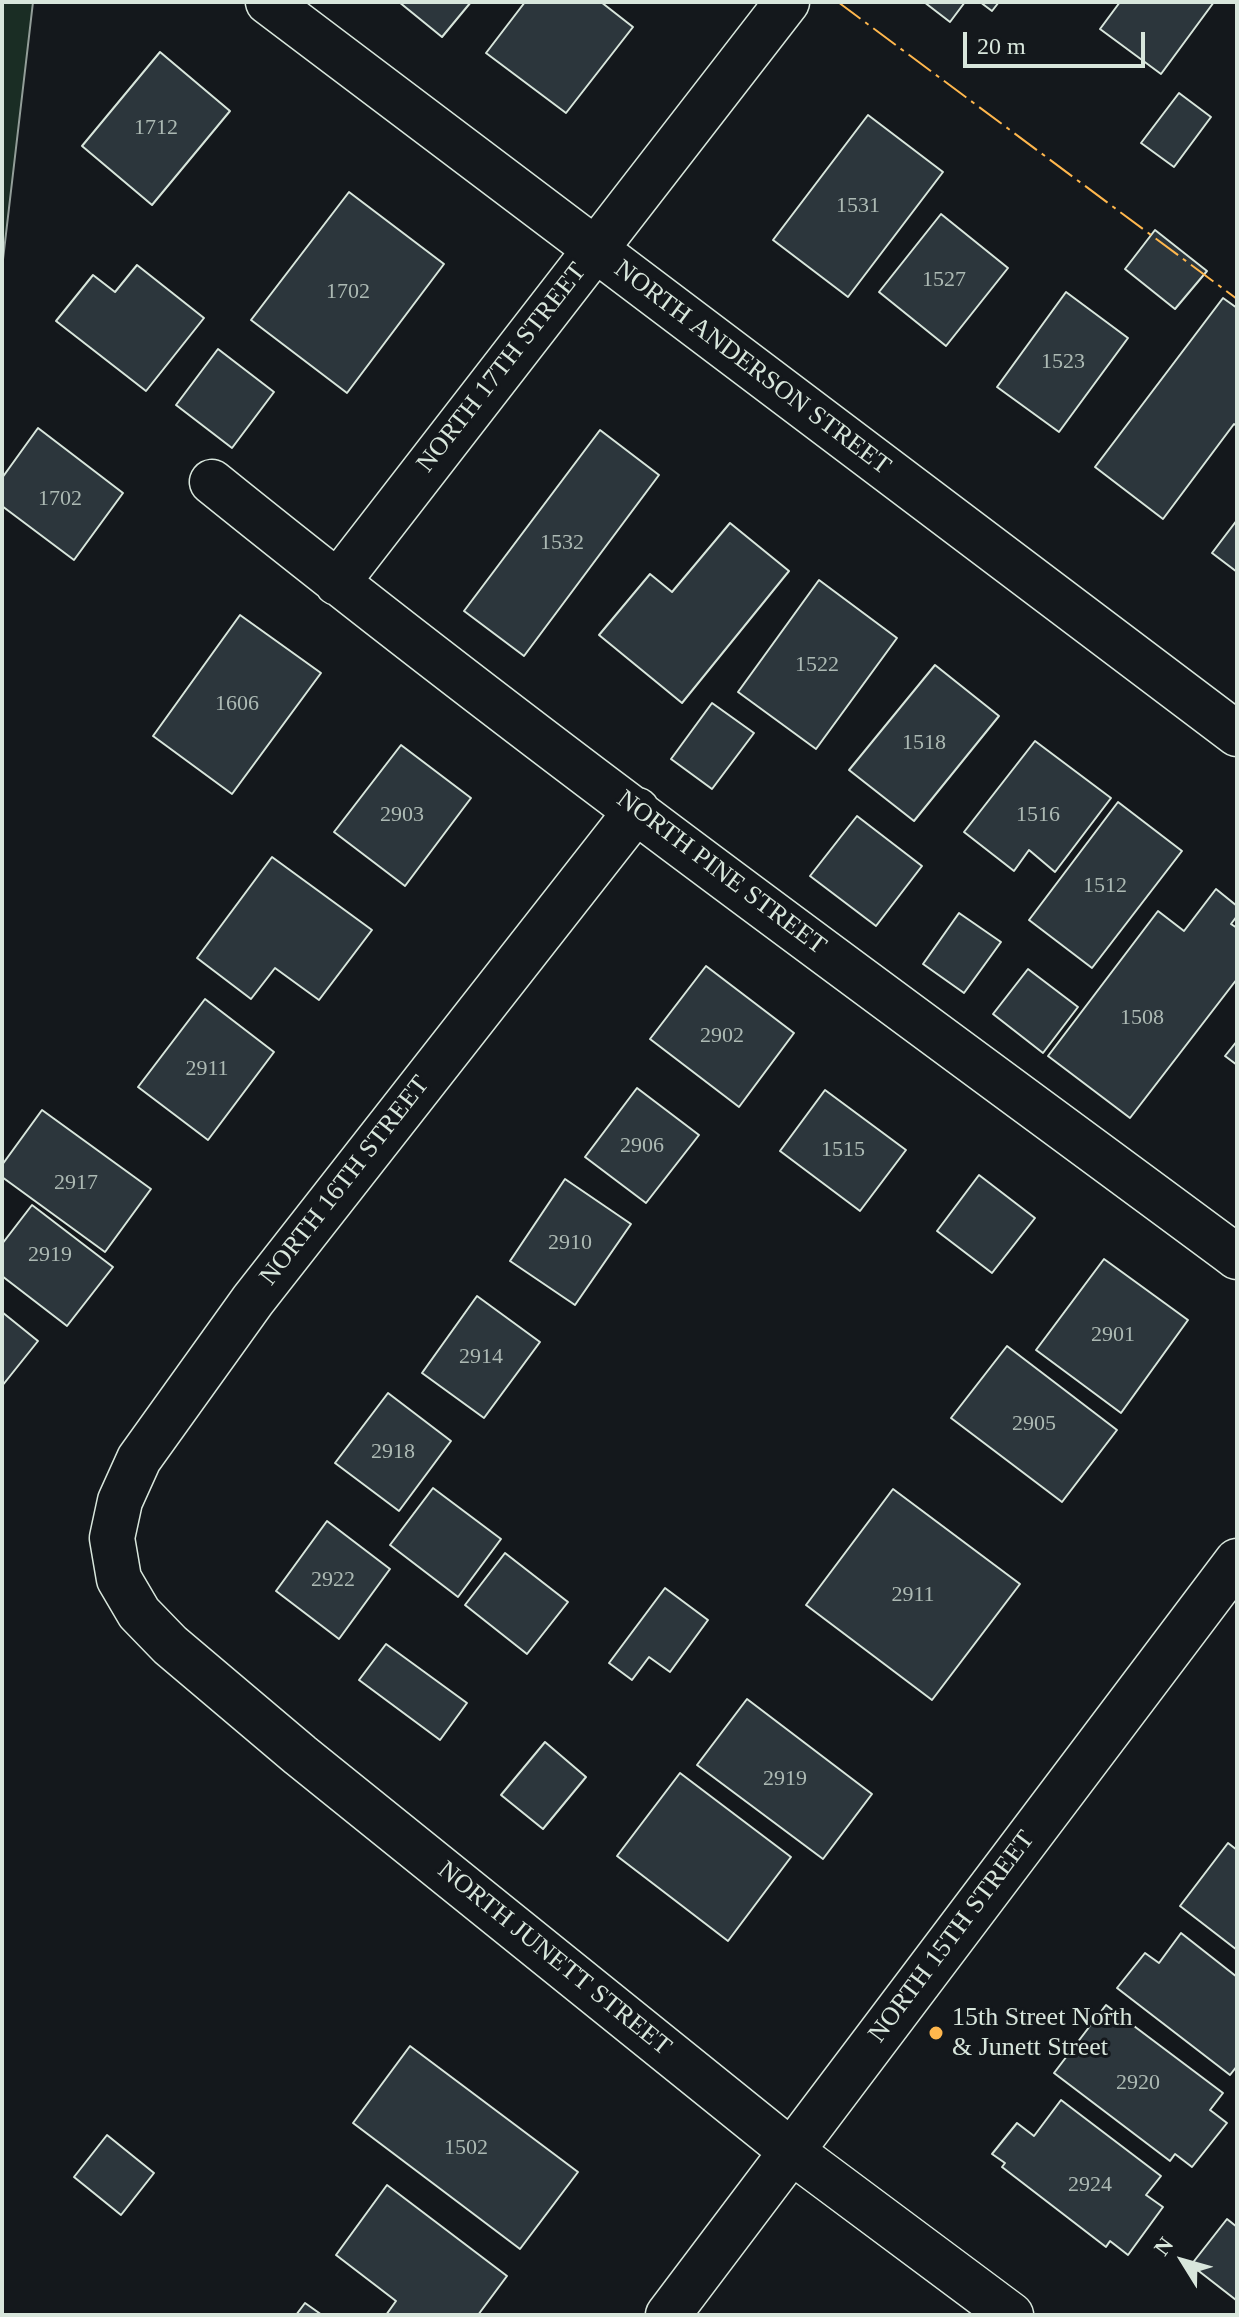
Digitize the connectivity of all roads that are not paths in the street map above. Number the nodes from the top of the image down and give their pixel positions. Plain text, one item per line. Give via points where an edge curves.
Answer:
1 (268, 2) edge
2 (787, 2) edge
3 (594, 248) junction
4 (212, 482) dead end
5 (337, 583) junction
6 (1237, 734) edge
7 (637, 810) junction
8 (1237, 1257) edge
9 (1237, 1561) edge
10 (119, 1579) joint
11 (791, 2151) junction
12 (668, 2315) edge
13 (1011, 2315) edge

1 - 3 street, NORTH ANDERSON STREET
2 - 3 street, NORTH 17TH STREET
3 - 5 street, NORTH 17TH STREET
3 - 6 street, NORTH ANDERSON STREET
4 - 5 street, NORTH PINE STREET
5 - 7 street, NORTH PINE STREET
7 - 8 street, NORTH PINE STREET
7 - 10 street, NORTH 16TH STREET via 253,1300 139,1459 120,1501 112,1538
9 - 11 street, NORTH 15TH STREET
10 - 11 street, NORTH JUNETT STREET via 139,1613 170,1645
11 - 12 street, NORTH 15TH STREET
11 - 13 street, NORTH JUNETT STREET

